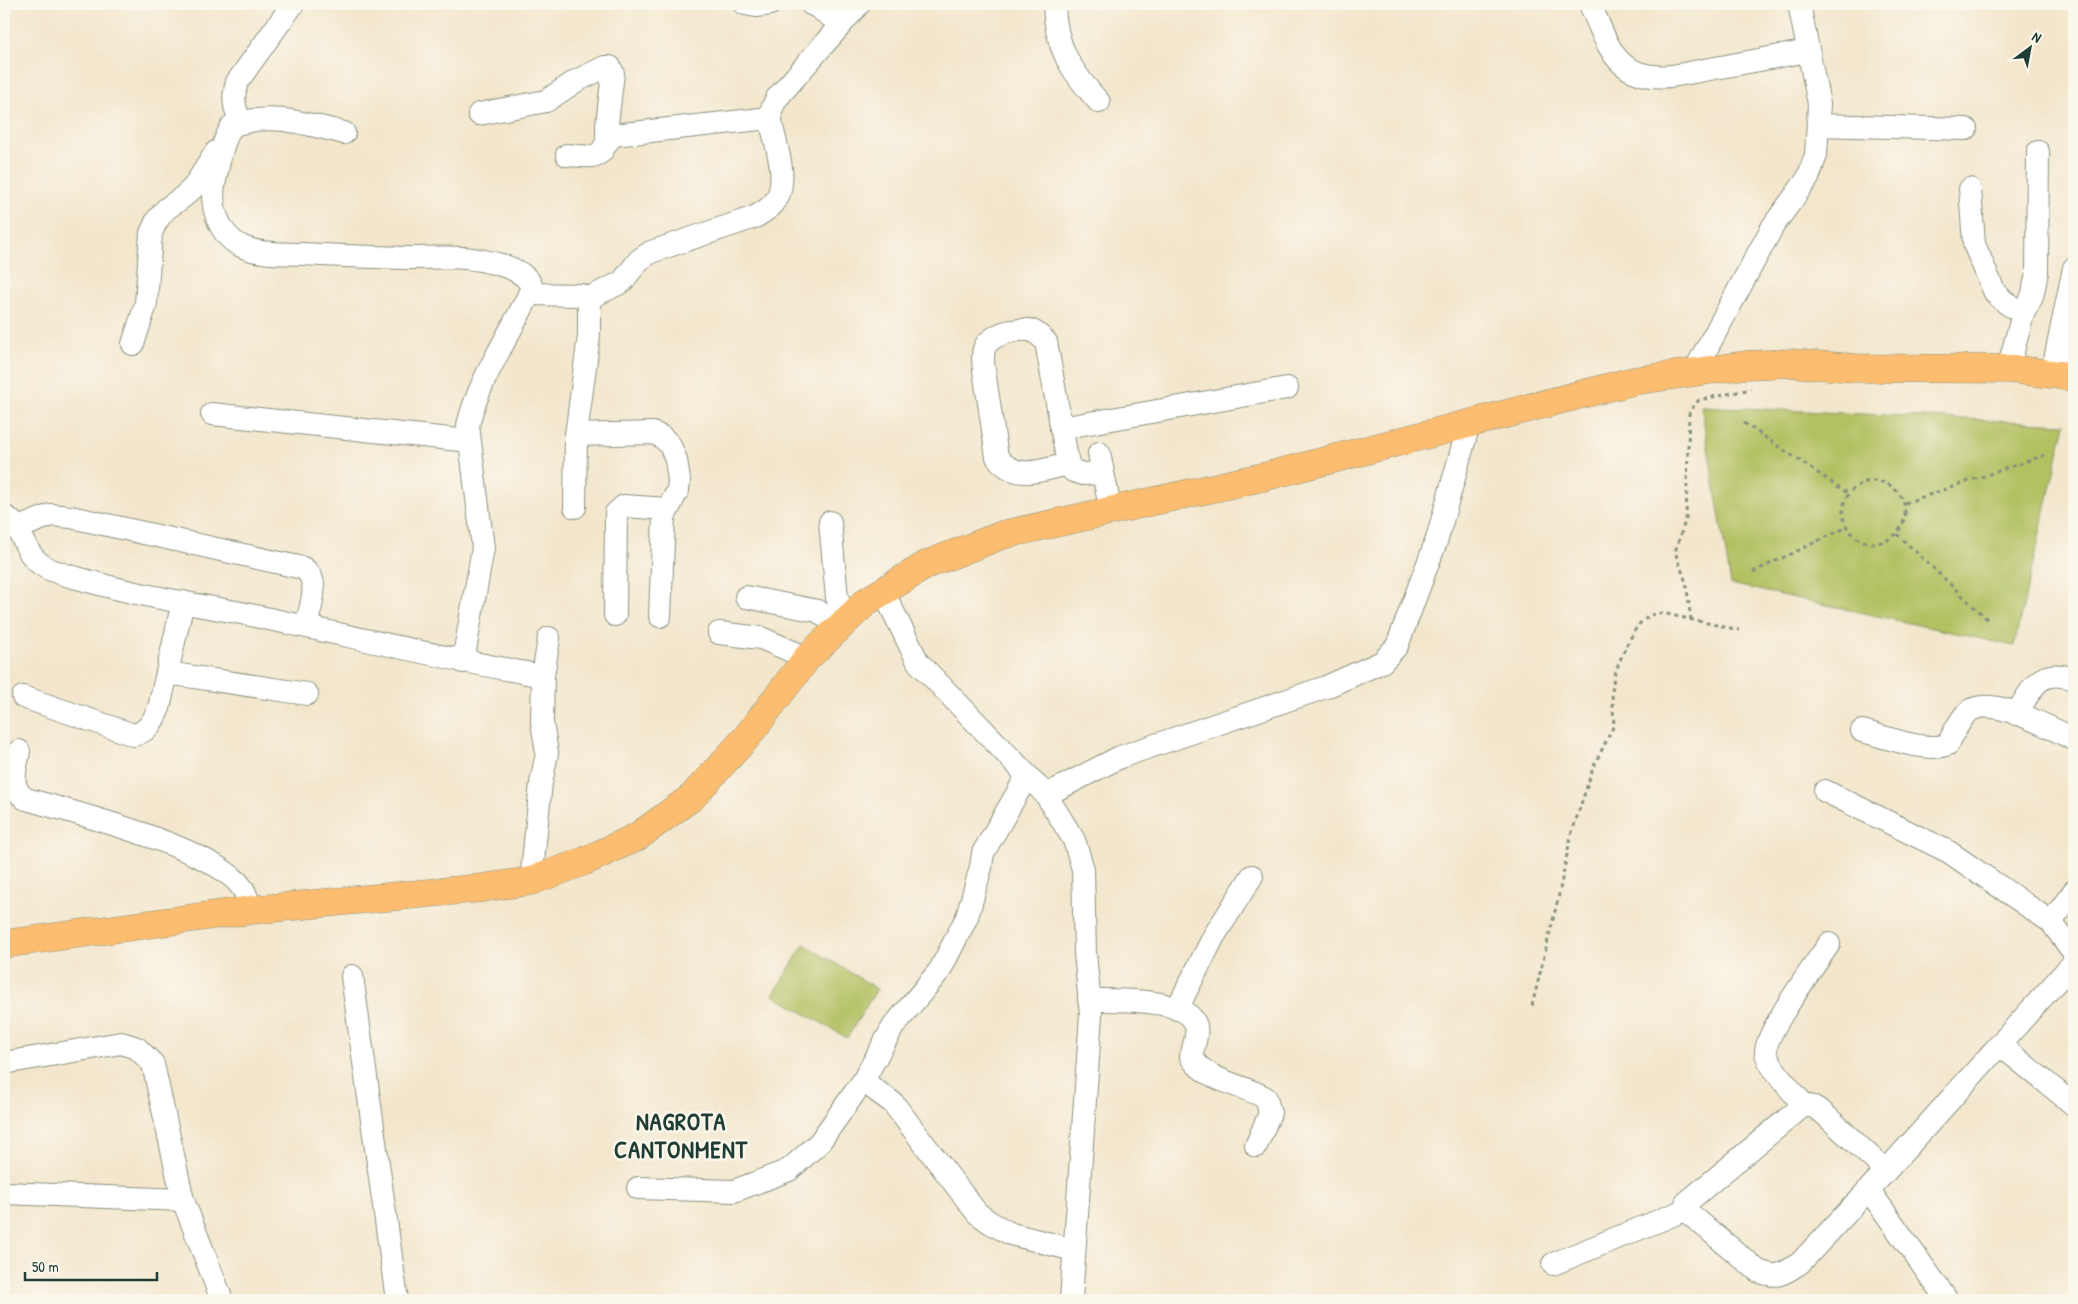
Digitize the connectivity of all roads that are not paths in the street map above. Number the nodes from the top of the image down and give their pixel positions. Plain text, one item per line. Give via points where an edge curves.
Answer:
1 (293, 4) edge
2 (745, 4) edge
3 (770, 4) edge
4 (810, 4) edge
5 (859, 4) edge
6 (1054, 4) edge
7 (1590, 4) edge
8 (1799, 4) edge
9 (841, 24) junction
10 (1808, 51) junction
11 (1099, 102) dead end
12 (480, 114) dead end
13 (770, 118) junction
14 (241, 122) junction
15 (1818, 125) junction
16 (1966, 128) dead end
17 (344, 133) dead end
18 (225, 139) junction
19 (607, 141) junction
20 (2038, 152) dead end
21 (567, 155) dead end
22 (1970, 189) dead end
23 (2074, 268) edge
24 (529, 294) junction
25 (587, 299) junction
26 (2023, 314) junction
27 (133, 344) dead end
28 (2008, 369) junction
29 (1694, 372) junction
30 (2063, 375) edge
31 (1287, 388) dead end
32 (212, 414) dead end
33 (1470, 424) junction
34 (1061, 428) junction
35 (576, 434) junction
36 (468, 441) junction
37 (1068, 464) junction
38 (575, 507) dead end
39 (666, 509) junction
40 (1111, 512) junction
41 (11, 522) edge
42 (830, 522) dead end
43 (884, 591) junction
44 (746, 597) dead end
45 (183, 602) junction
46 (615, 615) dead end
47 (660, 616) dead end
48 (843, 624) junction
49 (306, 626) junction
50 (719, 633) dead end
51 (549, 638) dead end
52 (807, 658) junction
53 (463, 662) junction
54 (167, 673) junction
55 (543, 676) junction
56 (2074, 679) edge
57 (307, 694) dead end
58 (24, 697) dead end
59 (2016, 714) junction
60 (1862, 731) dead end
61 (2074, 739) edge
62 (19, 751) dead end
63 (1027, 776) junction
64 (1825, 791) dead end
65 (1046, 795) junction
66 (1252, 876) dead end
67 (531, 881) junction
68 (2074, 891) edge
69 (251, 910) junction
70 (2051, 922) junction
71 (4, 944) edge
72 (1829, 944) dead end
73 (2074, 953) edge
74 (2074, 962) edge
75 (352, 976) dead end
76 (1089, 1000) junction
77 (1177, 1009) junction
78 (2000, 1045) junction
79 (4, 1063) edge
80 (862, 1080) junction
81 (1804, 1105) junction
82 (2074, 1105) edge
83 (1256, 1146) dead end
84 (1886, 1171) junction
85 (638, 1188) dead end
86 (1869, 1190) junction
87 (4, 1193) edge
88 (183, 1200) junction
89 (1685, 1210) junction
90 (1074, 1250) junction
91 (1553, 1264) dead end
92 (222, 1300) edge
93 (397, 1300) edge
94 (1071, 1300) edge
95 (1947, 1300) edge

1 - 14 street via 237,82 234,106
2 - 3 street
4 - 9 street
5 - 9 street
6 - 11 street via 1055,25 1063,50 1076,76
7 - 10 street via 1618,61 1655,78
8 - 10 street
9 - 13 street via 777,98
10 - 15 street via 1819,104
12 - 19 street via 546,101 576,81 605,67 610,68 613,73
13 - 19 street via 614,135
13 - 25 street via 781,176 780,191 769,208 755,217 651,252 639,260 622,282
14 - 17 street via 283,118
14 - 18 street via 232,126
15 - 16 street
15 - 29 street via 1816,155 1808,178 1773,226
18 - 24 street via 212,191 214,209 220,226 242,247 266,253 456,258 489,262 521,274 530,281 532,288
18 - 27 street via 193,188 166,208 151,233 146,304
19 - 21 street via 602,151 592,156
20 - 26 street via 2037,273 2032,297
22 - 26 street via 1977,252 1995,293
23 - 30 street
24 - 25 street via 574,294
24 - 36 street via 472,410
25 - 35 street via 589,336
26 - 28 street
28 - 29 main road via 1855,368 1790,363
28 - 30 main road
29 - 33 main road via 1632,381
31 - 34 street
32 - 36 street
33 - 40 main road
33 - 65 street via 1437,539 1397,646 1382,662 1326,687 1120,757
34 - 37 street
34 - 37 street via 1046,342 1029,329 1009,331 995,337 984,349 984,367 997,457 1011,469 1029,473
35 - 38 street
35 - 39 street via 653,434 662,437 670,445 676,460 679,480 678,490
36 - 53 street via 483,548
37 - 40 street via 1073,471 1083,474 1101,463
39 - 46 street via 624,506 616,513
39 - 47 street
40 - 43 main road via 1002,535 928,564
41 - 45 street via 35,560 46,567 113,588
41 - 49 street via 51,515 71,517 302,568 310,573 314,589
42 - 48 street via 837,598
43 - 48 main road via 867,601
43 - 63 street via 918,662
44 - 48 street via 818,612
45 - 49 street
45 - 54 street
48 - 52 main road
49 - 53 street
50 - 52 street via 762,638
51 - 55 street
52 - 67 main road via 746,738 692,797 637,838
53 - 55 street
54 - 57 street
54 - 58 street via 153,722 148,729 134,735
55 - 67 street via 542,722 547,753
56 - 59 street via 2049,675 2037,682
59 - 60 street via 1994,706 1974,708 1966,714 1948,744 1931,748
59 - 61 street
62 - 69 street via 14,782 19,795 95,817 218,866 244,889
63 - 65 street
63 - 80 street via 983,853 967,917 940,970 893,1027
64 - 70 street via 1949,852
65 - 76 street via 1074,840 1083,869 1084,952
66 - 77 street via 1214,936
67 - 69 main road
68 - 70 street
69 - 71 main road
70 - 73 street
72 - 81 street via 1767,1042 1766,1053 1773,1066
74 - 78 street
75 - 93 street
76 - 77 street via 1137,1000
76 - 90 street via 1091,1015
77 - 83 street via 1191,1016 1196,1027 1191,1057 1196,1064 1218,1078 1266,1098 1270,1113
78 - 82 street
78 - 84 street
79 - 88 street via 121,1043 137,1048 153,1064
80 - 85 street via 819,1143 789,1170 734,1191
80 - 90 street via 893,1103 977,1213 1011,1234
81 - 84 street via 1822,1112
81 - 89 street via 1686,1203
84 - 86 street
86 - 89 street via 1800,1263 1783,1274 1770,1276 1758,1271
86 - 95 street
87 - 88 street
88 - 92 street
89 - 91 street
90 - 94 street

